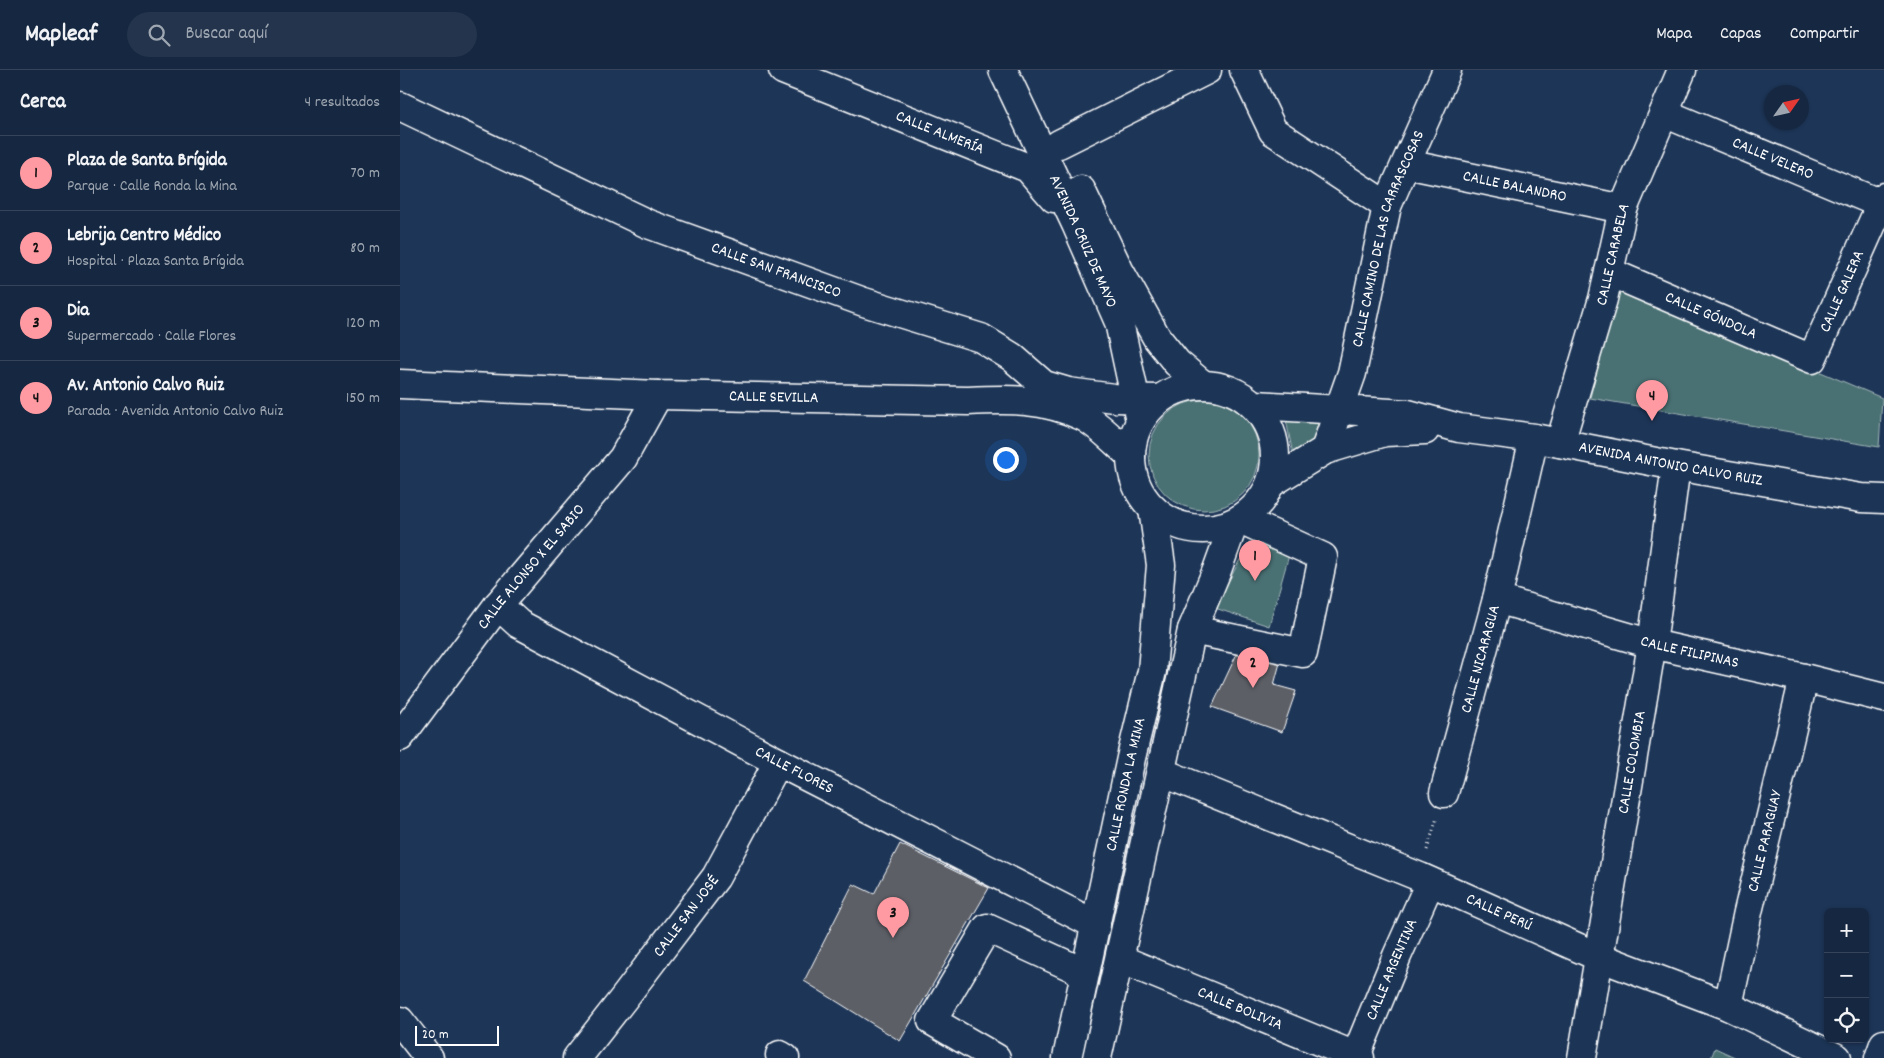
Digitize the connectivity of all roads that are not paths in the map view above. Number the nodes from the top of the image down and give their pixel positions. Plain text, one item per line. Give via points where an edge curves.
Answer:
1 (783, 70) edge
2 (1003, 70) edge
3 (1023, 70) edge
4 (1207, 70) edge
5 (1244, 70) edge
6 (1447, 70) edge
7 (1682, 70) edge
8 (400, 106) edge
9 (1664, 113) junction
10 (1059, 144) junction
11 (1406, 164) junction
12 (1882, 200) edge
13 (1387, 206) junction
14 (1623, 209) junction
15 (1076, 224) junction
16 (1609, 272) junction
17 (1812, 359) joint
18 (400, 384) edge
19 (1202, 384) junction
20 (658, 395) junction
21 (1255, 405) junction
22 (1145, 406) junction
23 (1339, 410) junction
24 (1459, 428) junction
25 (1534, 438) junction
26 (1560, 443) junction
27 (1325, 450) junction
28 (1131, 456) junction
29 (1676, 466) junction
30 (1271, 483) junction
31 (1884, 499) edge
32 (1153, 509) junction
33 (1237, 521) junction
34 (1497, 599) junction
35 (498, 605) junction
36 (1192, 630) junction
37 (1652, 644) junction
38 (1804, 678) junction
39 (1884, 698) edge
40 (400, 737) edge
41 (778, 762) junction
42 (1161, 772) junction
43 (1444, 793) road end
44 (1425, 880) junction
45 (1096, 925) junction
46 (1599, 956) junction
47 (1120, 959) junction
48 (1085, 973) junction
49 (1728, 1006) junction
50 (400, 1021) edge
51 (1884, 1044) edge
52 (1357, 1057) edge
53 (429, 1058) edge
54 (577, 1058) edge
55 (996, 1058) edge
56 (1067, 1058) edge
57 (1097, 1058) edge
58 (1582, 1058) edge
59 (1837, 1058) edge
60 (1879, 1058) edge

1 - 15 street, CALLE ALMERÍA via 1028,168
2 - 15 street, AVENIDA CRUZ DE MAYO
3 - 10 street, AVENIDA CRUZ DE MAYO
4 - 10 street
5 - 13 street via 1273,130
6 - 11 street, CALLE CAMINO DE LAS CARRASCOSAS
7 - 9 street, CALLE CARABELA
8 - 22 street, CALLE SAN FRANCISCO via 648,224 864,302 981,338 1012,357 1044,386
9 - 12 street, CALLE VELERO
9 - 14 street, CALLE CARABELA
10 - 19 street, AVENIDA CRUZ DE MAYO via 1119,270 1156,338 1177,363
11 - 13 street, CALLE CAMINO DE LAS CARRASCOSAS
11 - 14 street, CALLE BALANDRO
12 - 17 street, CALLE GALERA
13 - 23 street, CALLE CAMINO DE LAS CARRASCOSAS via 1352,373
14 - 16 street, CALLE CARABELA
15 - 22 street, AVENIDA CRUZ DE MAYO via 1119,322
16 - 17 street, CALLE GÓNDOLA
16 - 26 street, CALLE CARABELA
18 - 20 street, CALLE SEVILLA
19 - 21 street via 1221,386
19 - 22 street via 1180,388
20 - 28 street, CALLE SEVILLA via 1013,398 1042,402 1084,417
20 - 35 street, CALLE ALONSO X EL SABIO via 623,458
21 - 23 street, AVENIDA ANTONIO CALVO RUIZ
21 - 30 street via 1267,422 1274,442 1276,463
22 - 28 street via 1133,438
23 - 24 street, AVENIDA ANTONIO CALVO RUIZ via 1408,414
23 - 27 street
24 - 25 street, AVENIDA ANTONIO CALVO RUIZ
24 - 27 street, AVENIDA ANTONIO CALVO RUIZ via 1386,432
25 - 26 street, AVENIDA ANTONIO CALVO RUIZ
25 - 34 street, CALLE NICARAGUA
26 - 29 street, AVENIDA ANTONIO CALVO RUIZ
27 - 30 street, AVENIDA ANTONIO CALVO RUIZ
28 - 32 street via 1133,475 1141,494
29 - 31 street, AVENIDA ANTONIO CALVO RUIZ via 1861,498
29 - 37 street, CALLE COLOMBIA
30 - 33 street via 1253,510
32 - 33 street via 1171,522 1192,528 1213,529
32 - 45 street, CALLE RONDA LA MINA via 1161,565 1152,670
33 - 36 street, CALLE RONDA LA MINA
33 - 36 street via 1322,557 1303,654
34 - 37 street, CALLE FILIPINAS
34 - 43 street, CALLE NICARAGUA
35 - 40 street, CALLE ALONSO X EL SABIO
35 - 41 street, CALLE FLORES via 519,624
36 - 42 street, CALLE RONDA LA MINA
37 - 38 street, CALLE FILIPINAS
37 - 46 street, CALLE COLOMBIA
38 - 39 street, CALLE FILIPINAS
38 - 49 street, CALLE PARAGUAY
41 - 45 street, CALLE FLORES
41 - 54 street, CALLE SAN JOSÉ via 716,876
42 - 44 street, CALLE PERÚ
42 - 47 street, CALLE RONDA LA MINA
44 - 46 street, CALLE PERÚ
44 - 52 street, CALLE ARGENTINA
45 - 48 street, CALLE RONDA LA MINA
46 - 49 street, CALLE PERÚ
46 - 58 street, CALLE COLOMBIA
47 - 52 street, CALLE BOLIVIA
47 - 57 street, CALLE RONDA LA MINA
48 - 55 street via 987,928 932,1020
48 - 56 street, CALLE RONDA LA MINA
49 - 59 street, CALLE PERÚ
50 - 53 street
51 - 60 street

